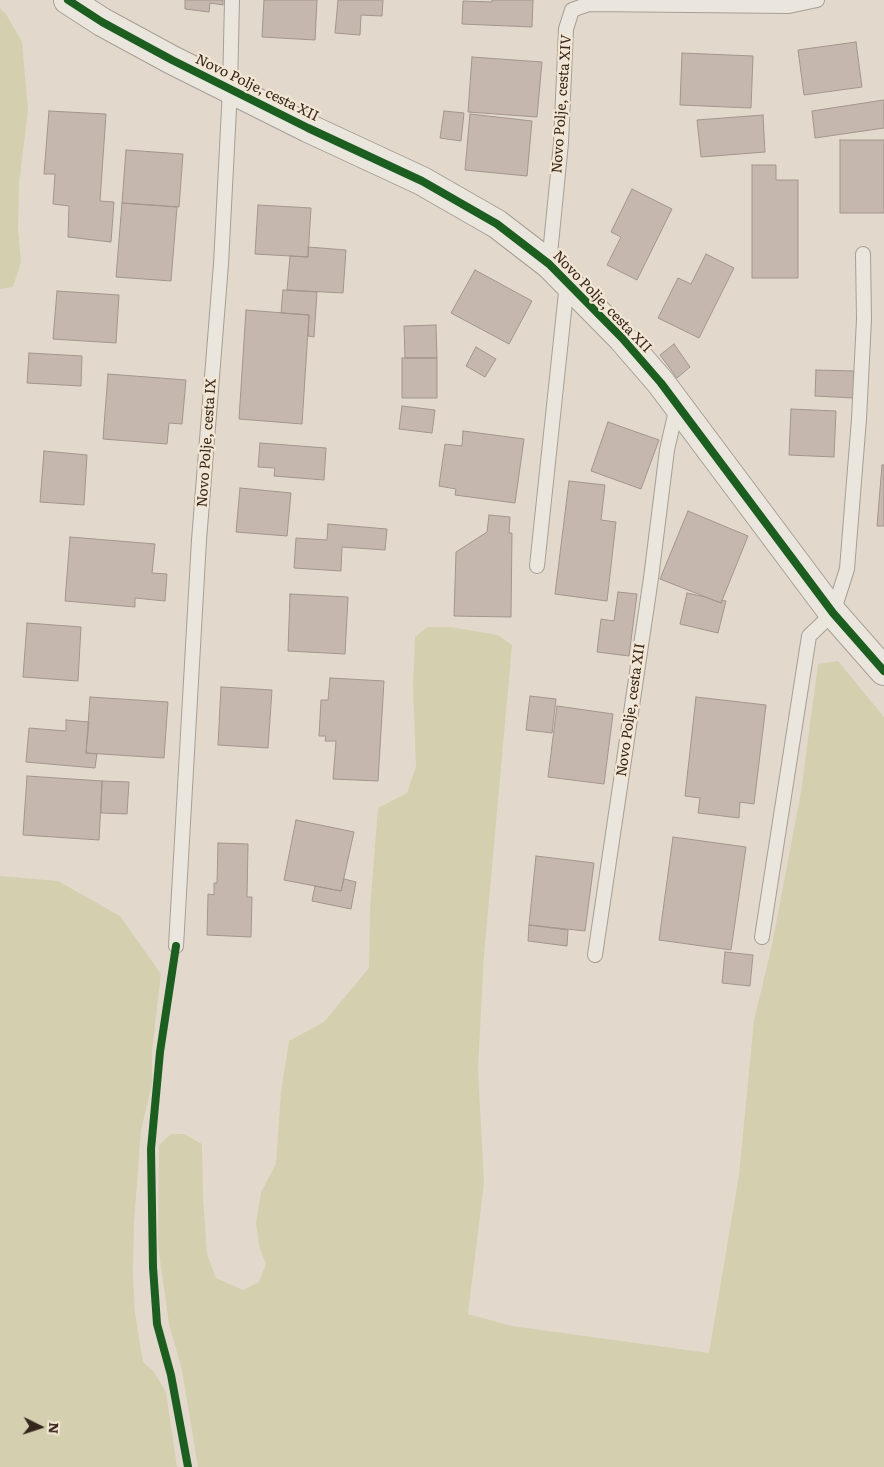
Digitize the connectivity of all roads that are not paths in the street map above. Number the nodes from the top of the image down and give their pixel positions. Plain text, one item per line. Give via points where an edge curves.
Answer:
1 (68, 0) edge
2 (232, 0) edge
3 (817, 0) edge
4 (230, 89) junction
5 (863, 254) dead end
6 (558, 273) junction
7 (677, 406) junction
8 (537, 566) dead end
9 (833, 613) junction
10 (884, 671) edge
11 (762, 937) dead end
12 (176, 946) dead end
13 (595, 955) dead end

1 - 4 street, Novo Polje, cesta XII via 154,51
2 - 4 lane, Novo Polje, cesta IX
3 - 6 lane, Novo Polje, cesta XIV via 789,6 588,4 572,10 566,29
4 - 6 street, Novo Polje, cesta XII via 422,181 497,224
4 - 12 lane, Novo Polje, cesta IX via 199,540
5 - 9 lane via 864,319 852,528 848,569
6 - 7 street, Novo Polje, cesta XII via 622,338
6 - 8 lane, Novo Polje, cesta XII
7 - 9 street, Novo Polje, cesta XII
7 - 13 lane, Novo Polje, cesta XII
9 - 10 street, Novo Polje, cesta XII
9 - 11 lane via 809,636

